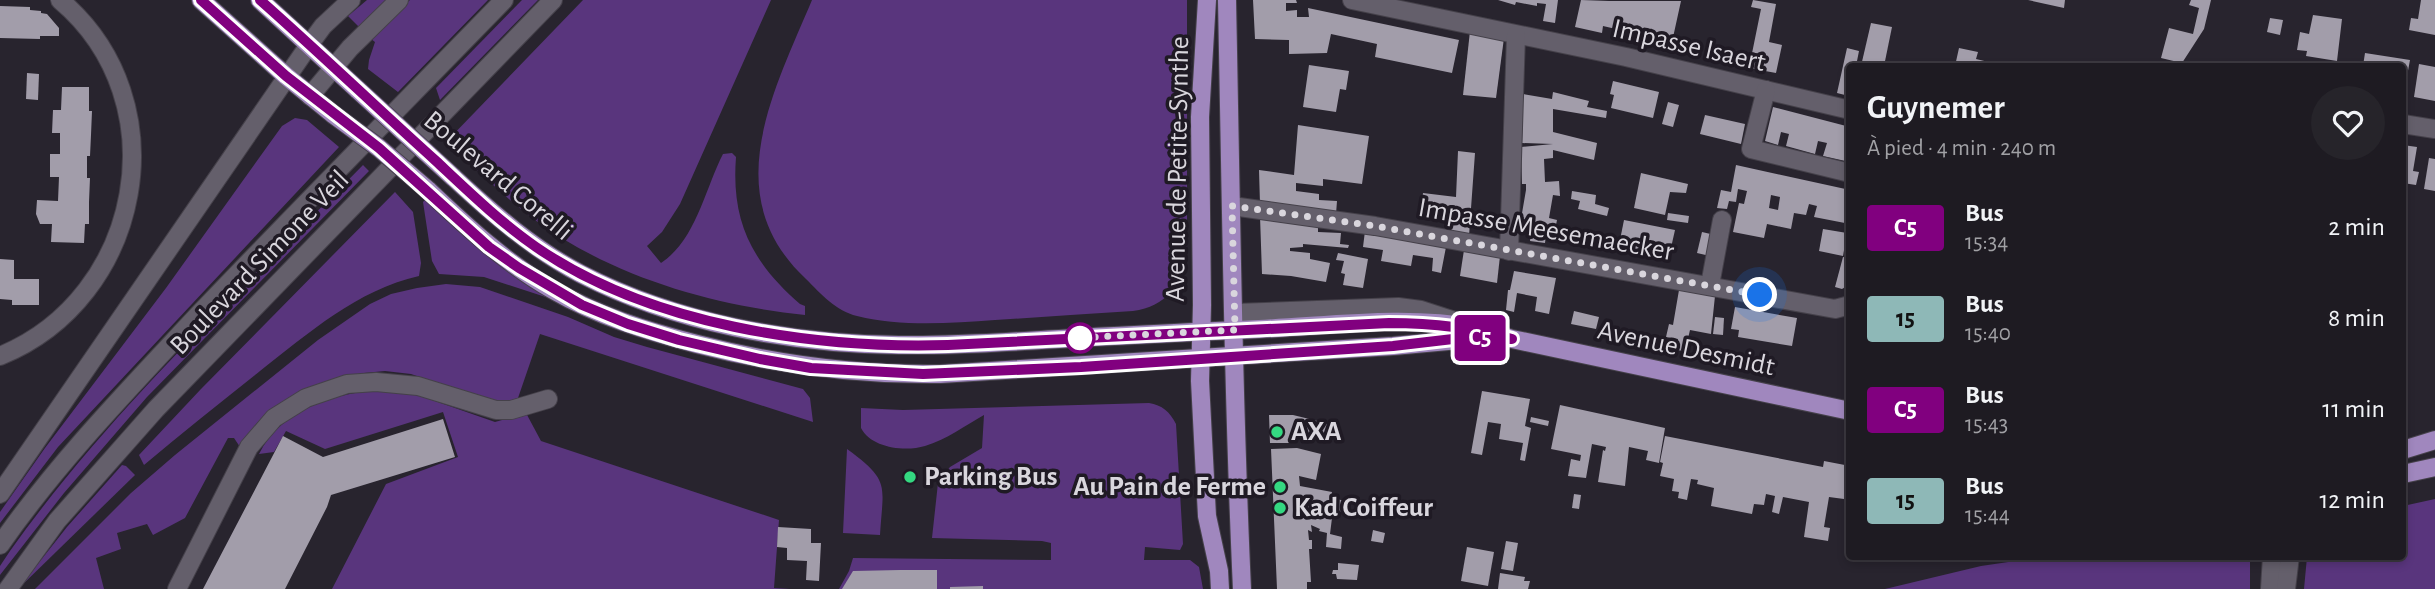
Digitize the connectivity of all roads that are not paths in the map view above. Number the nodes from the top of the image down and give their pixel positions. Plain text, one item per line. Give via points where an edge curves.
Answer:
1 (60, 0) edge
2 (201, 0) edge
3 (260, 0) edge
4 (351, 0) edge
5 (399, 0) edge
6 (504, 0) edge
7 (553, 0) edge
8 (1207, 0) edge
9 (1227, 0) edge
10 (1352, 0) edge
11 (1516, 35) junction
12 (309, 45) junction
13 (333, 67) junction
14 (286, 76) junction
15 (1766, 90) junction
16 (310, 96) junction
17 (1846, 109) edge
18 (2406, 125) edge
19 (2435, 130) edge
20 (1846, 172) edge
21 (1232, 206) junction
22 (1722, 220) dead end
23 (1509, 251) junction
24 (1710, 285) junction
25 (1846, 307) edge
26 (1235, 322) junction
27 (1202, 332) junction
28 (1512, 339) junction
29 (0, 356) edge
30 (1234, 356) junction
31 (1200, 359) junction
32 (548, 399) dead end
33 (1846, 410) edge
34 (2435, 440) edge
35 (2406, 449) edge
36 (2435, 467) edge
37 (2406, 473) edge
38 (0, 494) edge
39 (42, 539) junction
40 (0, 545) edge
41 (2272, 560) edge
42 (2290, 560) edge
43 (0, 585) edge
44 (8, 589) edge
45 (177, 589) edge
46 (1220, 589) edge
47 (1242, 589) edge
48 (2270, 589) edge
49 (2286, 589) edge

1 - 29 street via 103,50 123,93 132,134 129,194 112,251 83,294 46,330
2 - 14 main road, Boulevard Corelli
3 - 12 main road, Boulevard Corelli
4 - 12 street
5 - 13 street
6 - 40 street, Boulevard Simone Veil via 99,421
7 - 39 street, Boulevard Simone Veil via 163,400
8 - 27 main road, Avenue de Petite-Synthe via 1200,117
9 - 21 main road, Avenue de Petite-Synthe
10 - 11 street, Impasse Isaert
11 - 15 street, Impasse Isaert
11 - 23 street
12 - 13 main road, Boulevard Corelli
12 - 14 street
13 - 16 street
13 - 27 main road, Boulevard Corelli, bridge via 521,235 582,274 669,308 751,329 844,342 928,345
14 - 16 main road, Boulevard Corelli
14 - 38 street
15 - 17 street, Impasse Isaert
15 - 20 street via 1751,149
16 - 31 main road, Boulevard Corelli, bridge via 379,148 499,254 573,301 642,329 750,357 822,369 915,374
18 - 19 street
21 - 23 street, Impasse Meesemaecker
21 - 26 main road, Avenue de Petite-Synthe
22 - 24 street
23 - 24 street, Impasse Meesemaecker
24 - 25 street, Impasse Meesemaecker via 1835,309
26 - 27 main road, Avenue Desmidt
26 - 28 main road, Avenue Desmidt via 1433,324
26 - 30 main road, Avenue de Petite-Synthe
27 - 31 main road, Avenue de Petite-Synthe
28 - 30 main road, Avenue Desmidt via 1453,339
28 - 33 main road, Avenue Desmidt
30 - 31 main road, Avenue Desmidt
30 - 47 main road, Avenue de Petite-Synthe
31 - 46 main road, Avenue de Petite-Synthe via 1206,510
32 - 45 street via 496,410 418,386 376,382 339,386 306,398 274,418 249,447
34 - 35 main road
36 - 37 main road
39 - 43 street
39 - 44 street
41 - 48 street
42 - 49 street

